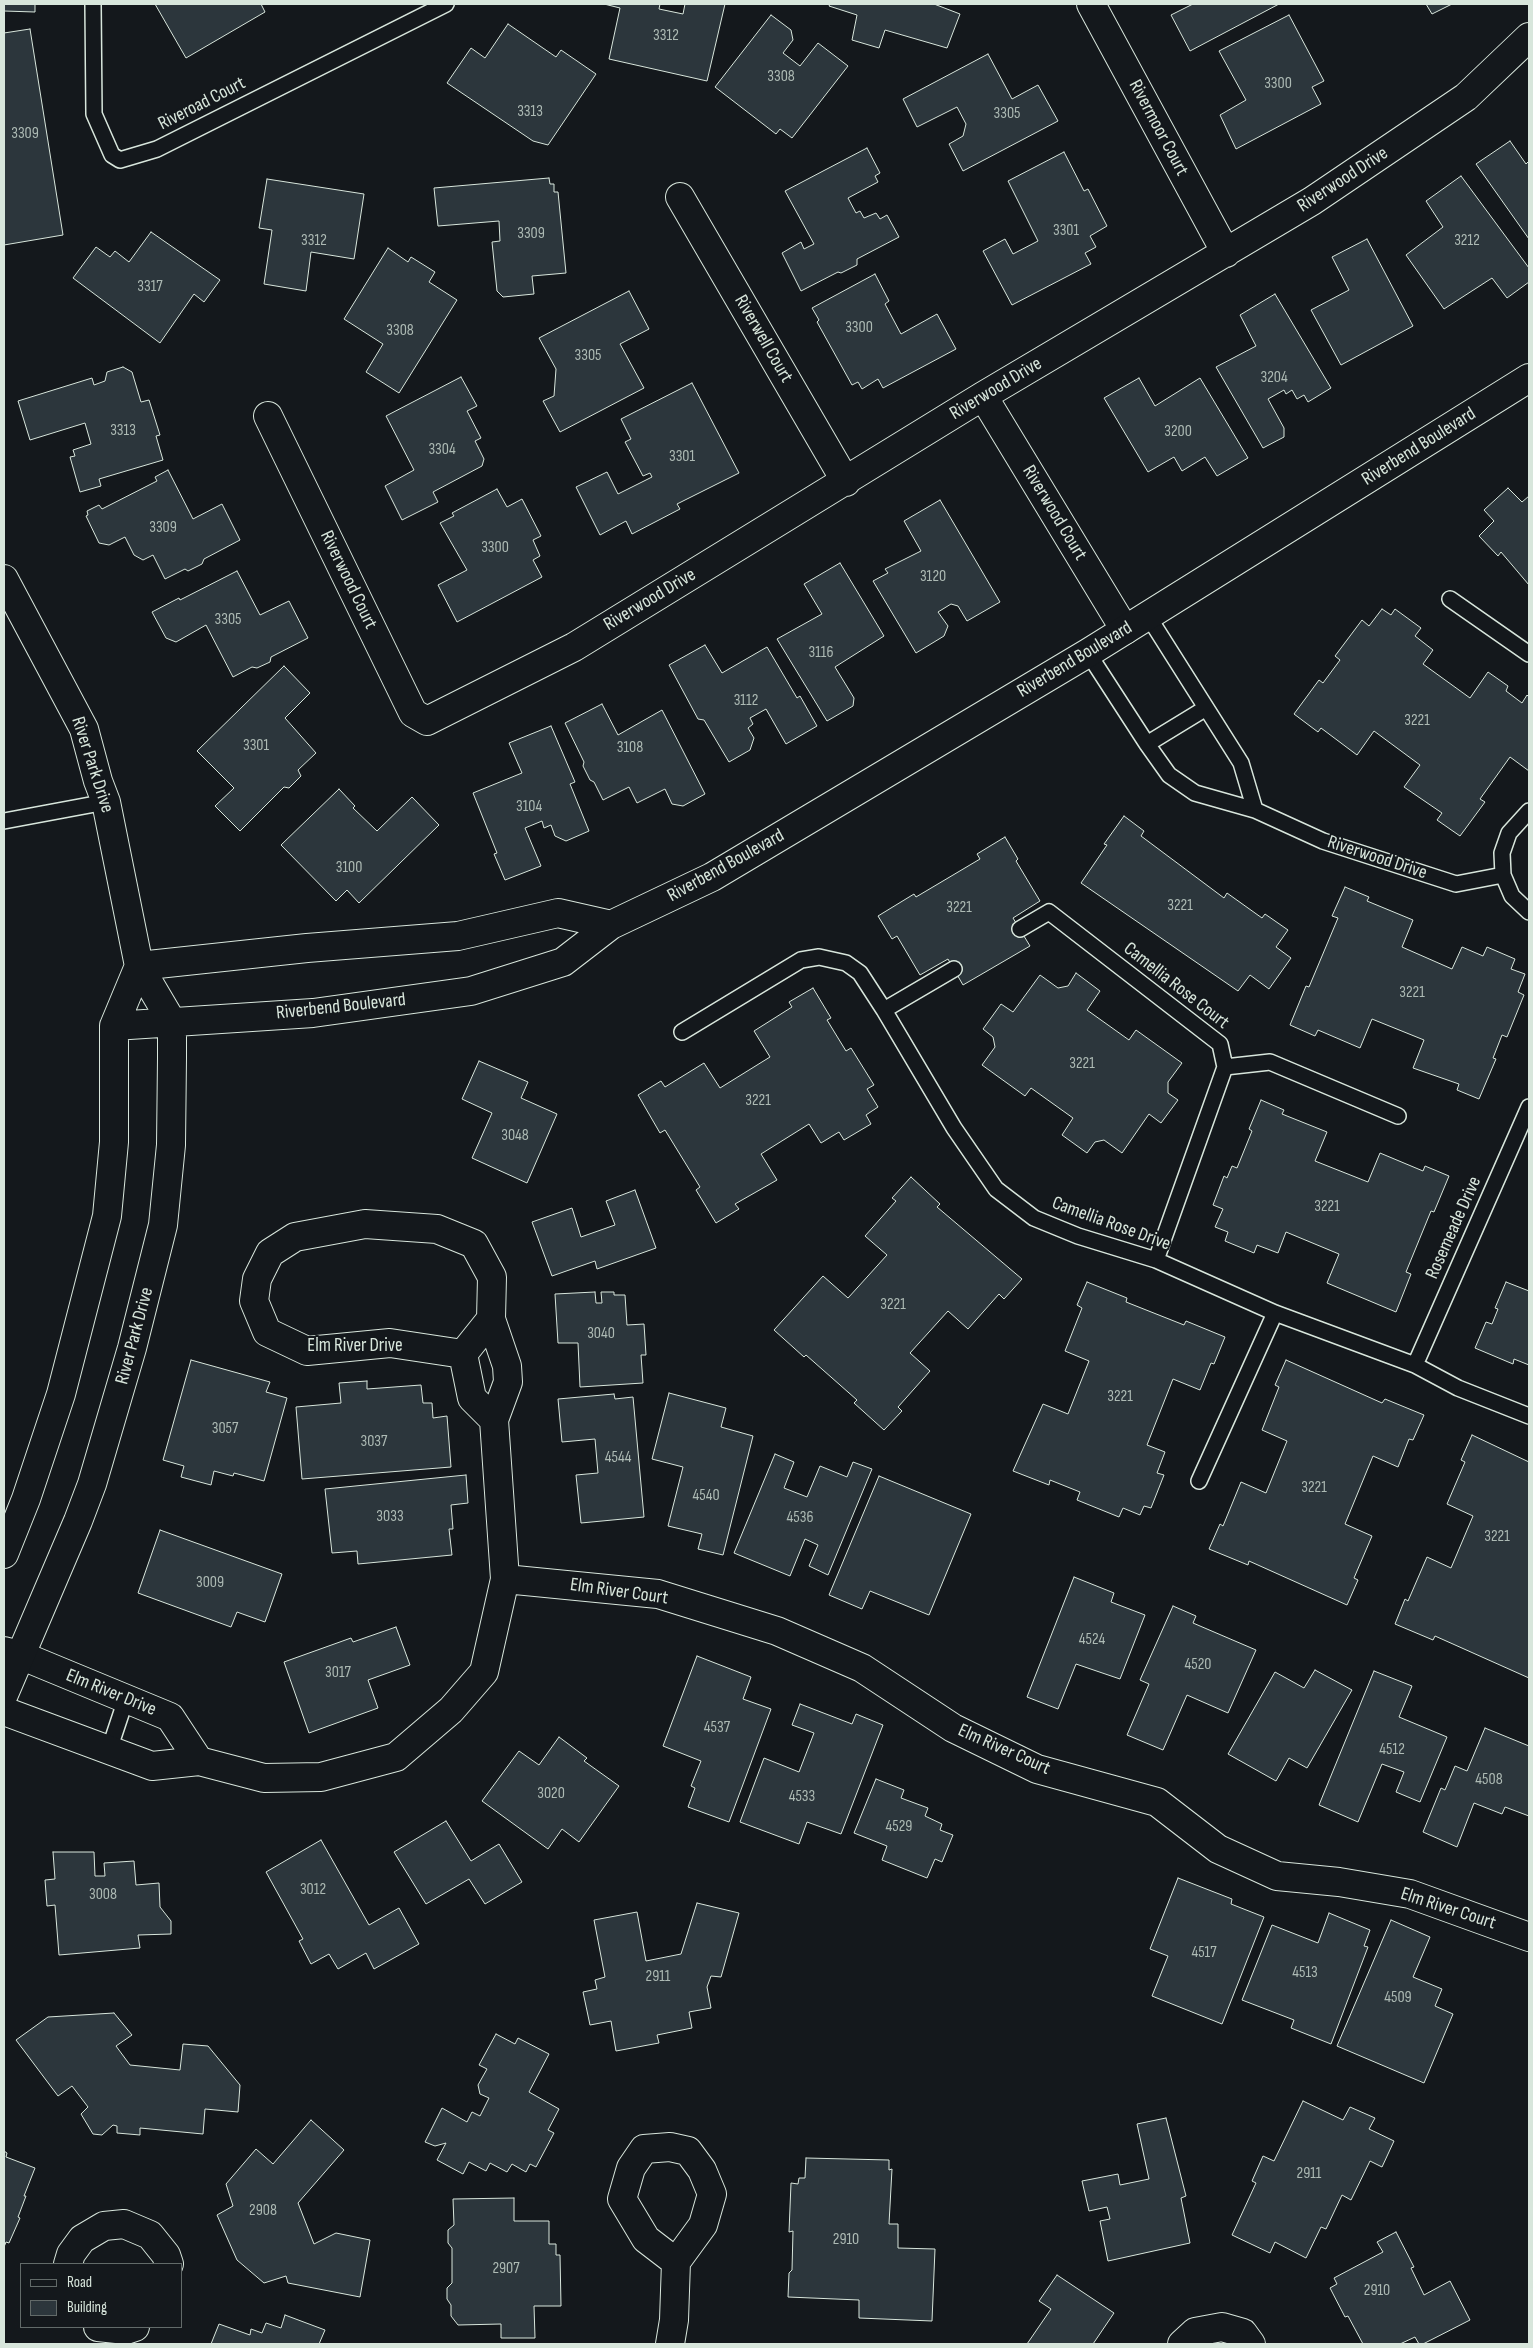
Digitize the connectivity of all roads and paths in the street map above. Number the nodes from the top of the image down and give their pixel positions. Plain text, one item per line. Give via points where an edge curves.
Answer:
1 (93, 4) edge
2 (446, 4) edge
3 (1091, 4) edge
4 (1529, 37) edge
5 (680, 197) dead end
6 (1226, 253) junction
7 (1529, 378) edge
8 (983, 396) junction
9 (268, 416) dead end
10 (846, 482) junction
11 (4, 579) edge
12 (1450, 599) dead end
13 (1148, 616) junction
14 (1125, 630) junction
15 (1088, 653) junction
16 (1529, 654) edge
17 (1206, 708) junction
18 (443, 712) joint
19 (1147, 744) junction
20 (106, 802) junction
21 (1255, 810) junction
22 (1529, 811) edge
23 (4, 821) edge
24 (1503, 875) junction
25 (1529, 912) edge
26 (611, 925) junction
27 (1020, 929) dead end
28 (139, 966) junction
29 (954, 969) dead end
30 (884, 1010) junction
31 (172, 1022) junction
32 (114, 1026) junction
33 (682, 1032) dead end
34 (1225, 1067) junction
35 (1529, 1107) edge
36 (1398, 1116) dead end
37 (1156, 1260) junction
38 (1275, 1313) junction
39 (491, 1319) junction
40 (463, 1354) junction
41 (1416, 1365) junction
42 (1529, 1416) edge
43 (494, 1420) junction
44 (1199, 1481) dead end
45 (4, 1554) edge
46 (505, 1579) junction
47 (12, 1653) edge
48 (4, 1694) edge
49 (126, 1699) junction
50 (4, 1711) edge
51 (109, 1750) junction
52 (199, 1761) junction
53 (1529, 1937) edge
54 (676, 2262) dead end
55 (68, 2263) edge
56 (169, 2263) edge
57 (132, 2328) edge
58 (102, 2333) edge
59 (670, 2344) edge
60 (1182, 2344) edge
61 (1251, 2344) edge

1 - 2 lane, Riveroad Court via 94,114 112,154 120,160 157,149
3 - 6 street, Rivermoor Court
4 - 6 street, Riverwood Drive via 1466,97 1312,201
5 - 10 street, Riverwell Court
6 - 8 street, Riverwood Drive
7 - 13 street, Riverbend Boulevard
8 - 10 street, Riverwood Drive
8 - 14 street, Riverwood Court
9 - 18 street, Riverwood Court via 413,713 427,721
10 - 18 street, Riverwood Drive via 574,646
11 - 20 street, River Park Drive via 84,730
12 - 16 lane
13 - 14 street, Riverbend Boulevard
13 - 17 lane
14 - 15 street, Riverbend Boulevard
15 - 19 lane, Riverwood Drive
15 - 26 street, Riverbend Boulevard via 712,877
17 - 19 lane
17 - 21 lane via 1241,763
19 - 21 lane, Riverwood Drive via 1169,774 1195,793
20 - 23 lane
20 - 28 street, River Park Drive
21 - 24 lane, Riverwood Drive via 1323,841 1456,884
22 - 24 lane via 1509,833 1502,853
24 - 25 lane via 1512,896
26 - 28 street via 558,913 458,936
26 - 31 street, Riverbend Boulevard via 563,962 471,991 313,1013
27 - 34 lane, Camellia Rose Court via 1049,912 1220,1044
28 - 31 street, River Park Drive
28 - 32 street
29 - 30 lane
30 - 33 lane, Camellia Rose Drive via 860,973 846,963 819,957 801,960
30 - 37 lane, Camellia Rose Drive via 954,1128 996,1189 1034,1218 1078,1236
31 - 32 street, Riverbend Boulevard
31 - 47 street, River Park Drive via 171,1145 163,1225 115,1410 92,1484 78,1521
32 - 45 street via 114,1142 107,1216 61,1394
34 - 36 lane via 1270,1062
34 - 37 lane
35 - 41 lane, Rosemeade Drive
37 - 38 lane, Camellia Rose Drive
38 - 41 lane, Camellia Rose Drive
38 - 44 lane
39 - 40 street
39 - 40 street, Elm River Drive via 492,1277 474,1244 437,1229 365,1224 295,1237 270,1253 257,1279 254,1301 267,1332 307,1351 390,1343
39 - 43 street, Elm River Drive via 507,1366 508,1382
40 - 43 street via 472,1398
41 - 42 lane, Camellia Rose Drive via 1458,1388
43 - 46 street, Elm River Drive
46 - 52 street, Elm River Drive via 484,1672 451,1710 396,1757 321,1777 264,1778
46 - 53 street, Elm River Court via 658,1594 777,1631 862,1668 953,1728 1037,1769 1157,1802 1218,1849 1277,1876 1410,1894
47 - 48 street, River Park Drive
47 - 49 street, Elm River Drive
49 - 51 lane
49 - 52 street, Elm River Drive via 170,1717
50 - 51 street, Elm River Drive
51 - 52 street, Elm River Drive via 152,1766
54 - 59 street
55 - 56 street via 70,2254 82,2239 104,2226 124,2224 150,2235
57 - 58 street
60 - 61 street via 1195,2332 1222,2327 1243,2333

